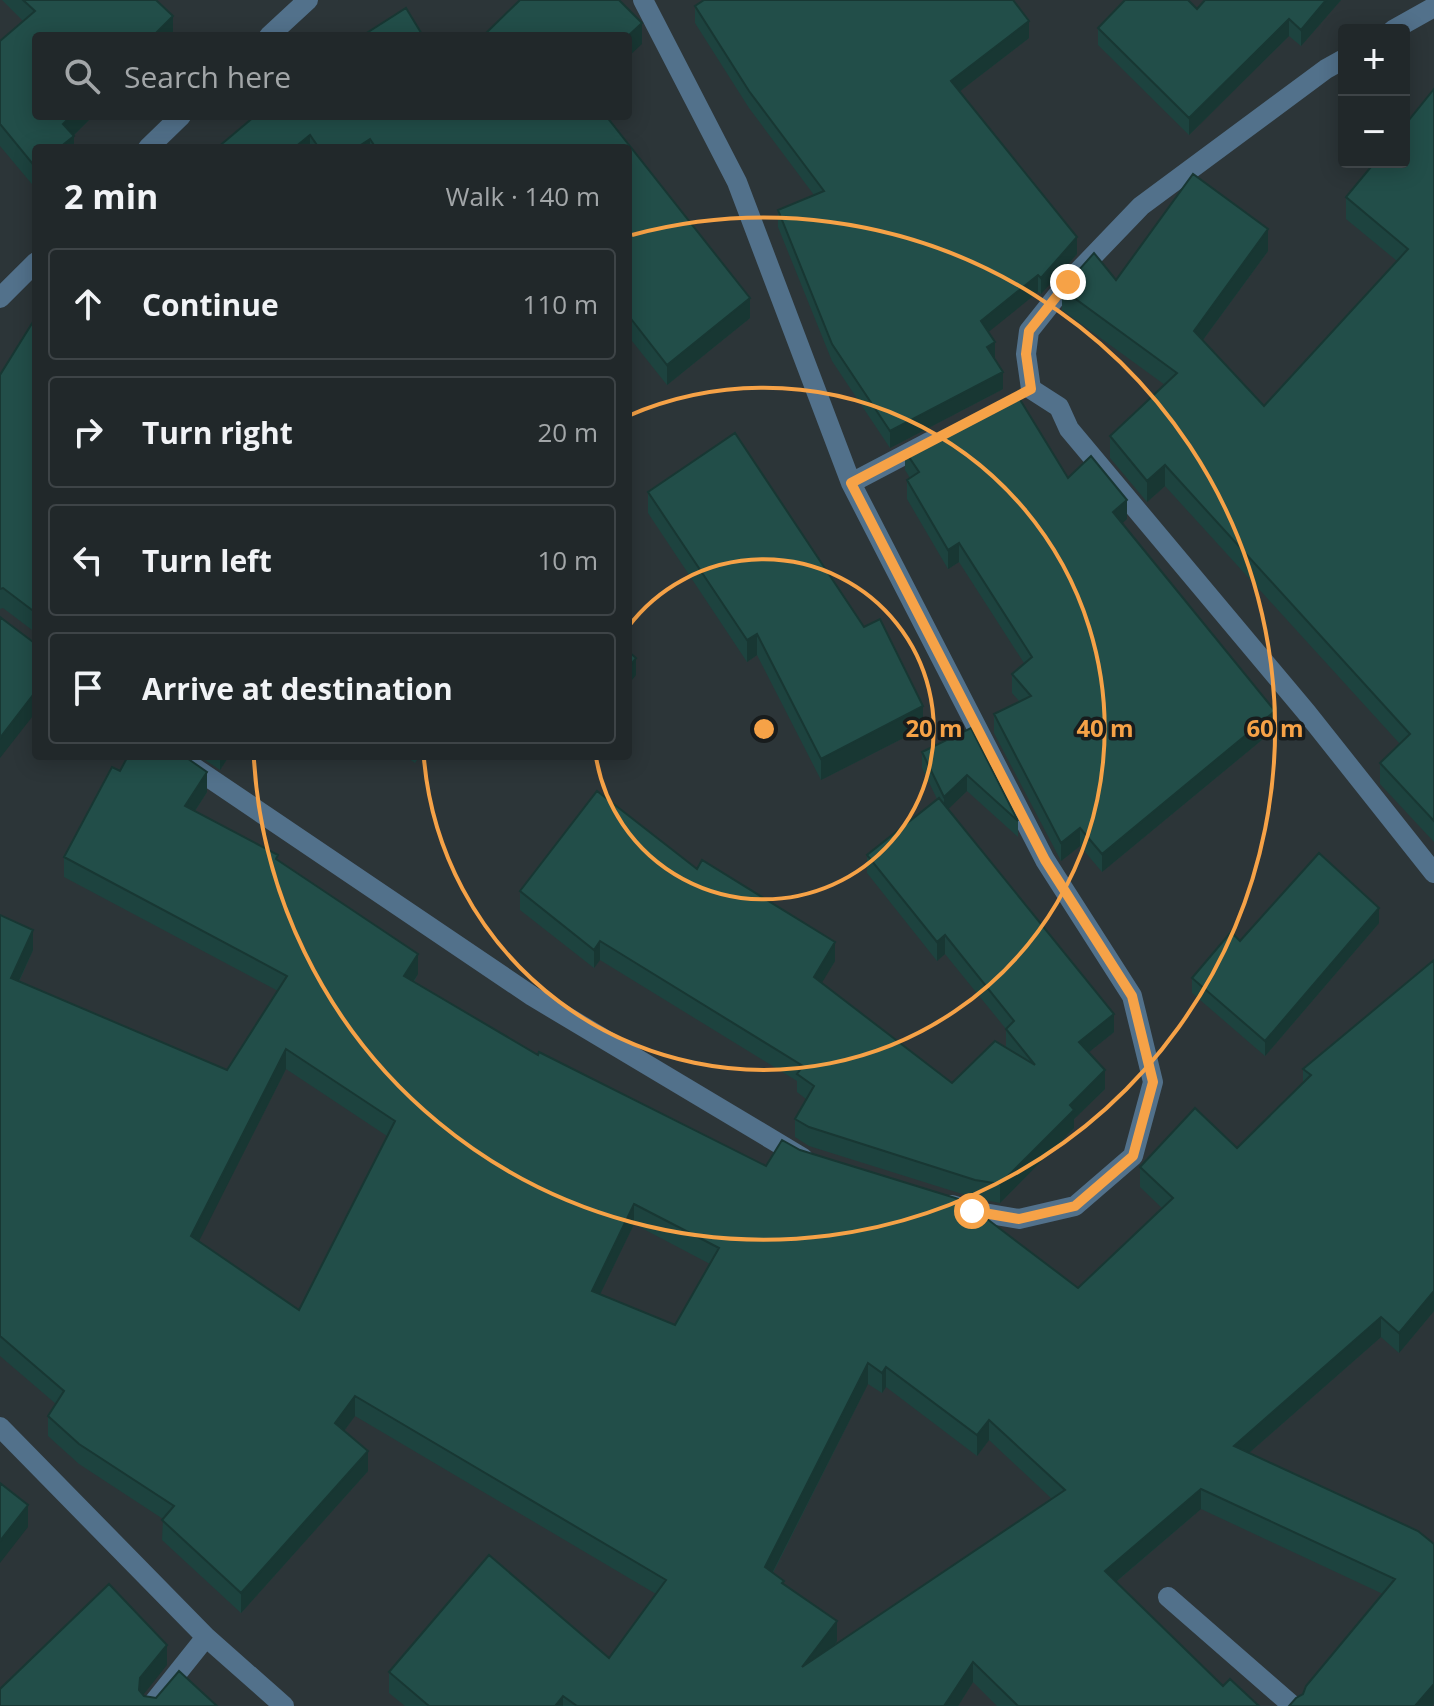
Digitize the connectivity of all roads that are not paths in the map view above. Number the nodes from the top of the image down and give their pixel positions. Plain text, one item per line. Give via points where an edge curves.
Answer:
1 (308, 0) edge
2 (643, 0) edge
3 (1434, 7) edge
4 (1404, 24) edge
5 (273, 32) edge
6 (1338, 62) edge
7 (177, 120) edge
8 (152, 144) edge
9 (32, 266) edge
10 (0, 298) edge
11 (948, 432) edge
12 (851, 483) junction
13 (183, 760) edge
14 (1434, 873) edge
15 (818, 1163) edge
16 (930, 1198) edge
17 (0, 1427) edge
18 (1168, 1597) dead end
19 (206, 1637) junction
20 (151, 1706) edge
21 (284, 1706) edge
22 (1293, 1706) edge

1 - 5 street
2 - 12 street via 737,182
3 - 4 street
6 - 14 street via 1141,206 1068,282 1029,331 1024,392 1059,407 1069,429
7 - 8 street
9 - 10 street
11 - 12 street
12 - 16 street via 1045,860 1132,996 1153,1082 1133,1156 1075,1206 1019,1219
13 - 15 street via 532,996
17 - 19 street
18 - 22 street
19 - 20 street
19 - 21 street

